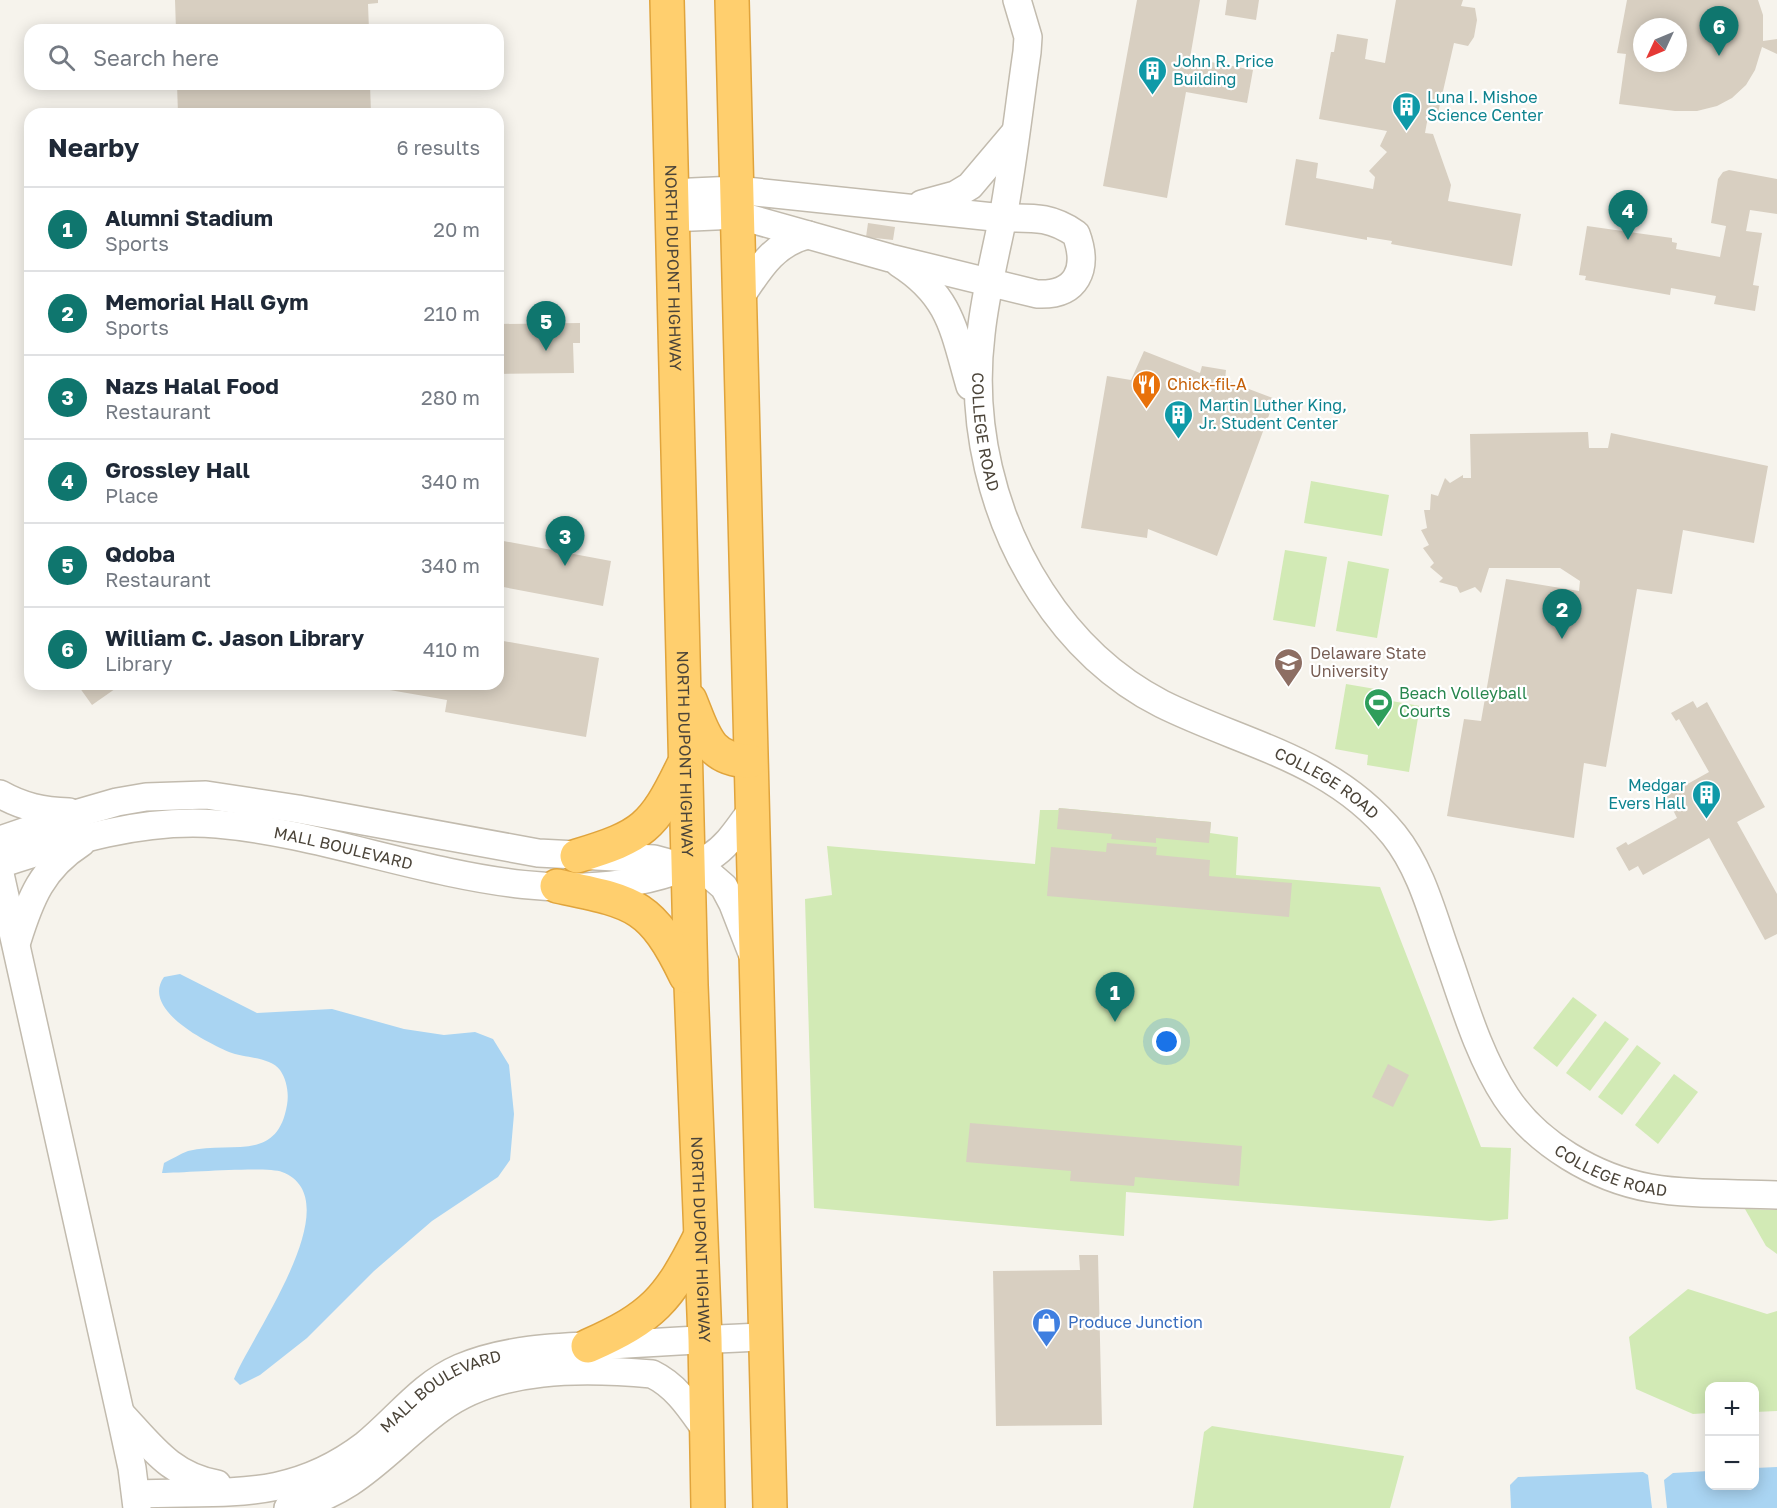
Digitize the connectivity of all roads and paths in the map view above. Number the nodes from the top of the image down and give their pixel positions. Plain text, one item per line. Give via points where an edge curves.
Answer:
1 (667, 0) edge
2 (732, 0) edge
3 (1017, 0) edge
4 (1015, 133) junction
5 (1009, 173) junction
6 (737, 203) junction
7 (670, 205) junction
8 (906, 208) junction
9 (1003, 218) junction
10 (1056, 221) junction
11 (808, 235) junction
12 (890, 258) junction
13 (990, 281) junction
14 (1037, 294) junction
15 (739, 299) junction
16 (981, 331) junction
17 (979, 418) junction
18 (683, 685) junction
19 (685, 761) junction
20 (750, 761) junction
21 (0, 794) edge
22 (752, 810) junction
23 (79, 813) junction
24 (95, 834) junction
25 (0, 840) edge
26 (577, 856) junction
27 (0, 864) edge
28 (688, 867) junction
29 (0, 874) edge
30 (557, 886) junction
31 (16, 944) junction
32 (756, 964) junction
33 (691, 985) junction
34 (1777, 1195) edge
35 (701, 1236) junction
36 (765, 1337) junction
37 (705, 1340) junction
38 (588, 1346) junction
39 (121, 1414) junction
40 (706, 1430) junction
41 (256, 1491) junction
42 (137, 1501) edge
43 (288, 1508) edge
44 (708, 1508) edge
45 (770, 1508) edge

1 - 7 highway, NORTH DUPONT HIGHWAY
2 - 6 highway
3 - 4 street via 1028,37
4 - 5 street
4 - 8 street via 970,186 955,195
5 - 9 street
5 - 10 street via 1032,203
6 - 7 street
6 - 8 street
6 - 11 street
6 - 15 highway
7 - 18 highway, NORTH DUPONT HIGHWAY
8 - 9 street
9 - 10 street
9 - 13 street
10 - 14 street via 1076,234 1082,260 1079,272 1062,292
11 - 12 street
11 - 15 street via 794,238 776,250
12 - 13 street
12 - 17 street via 913,272 942,301
13 - 14 street
13 - 16 street, COLLEGE ROAD
14 - 16 street via 1005,308
15 - 20 highway
16 - 17 street, COLLEGE ROAD
17 - 34 street, COLLEGE ROAD via 992,482 1017,549 1053,611 1093,657 1163,704 1302,762 1337,782 1374,812 1397,838 1416,870 1484,1054 1519,1116 1576,1160 1622,1181 1664,1190
18 - 19 highway, NORTH DUPONT HIGHWAY
18 - 20 highway via 706,739 724,758
19 - 26 highway via 663,807 642,830 613,845
19 - 28 highway, NORTH DUPONT HIGHWAY
20 - 22 highway
21 - 23 street via 40,811
22 - 28 street, MALL BOULEVARD via 729,842 709,858
22 - 32 highway
23 - 25 street, MALL BOULEVARD
23 - 26 street, MALL BOULEVARD via 146,797 206,795 519,850
24 - 27 street, MALL BOULEVARD
24 - 30 street, MALL BOULEVARD via 151,825 218,824 512,883
24 - 31 street via 69,851 30,898
26 - 28 street, MALL BOULEVARD via 654,859
28 - 30 street, MALL BOULEVARD via 643,882
28 - 32 street, MALL BOULEVARD via 709,874 724,886
28 - 33 highway, NORTH DUPONT HIGHWAY
29 - 31 street, MALL BOULEVARD
30 - 33 highway via 613,897 652,919
31 - 39 street, MALL BOULEVARD
32 - 36 highway
33 - 35 highway, NORTH DUPONT HIGHWAY
35 - 37 highway, NORTH DUPONT HIGHWAY
35 - 38 highway via 680,1278 667,1294 627,1329
36 - 37 street, MALL BOULEVARD
36 - 45 highway
37 - 38 street, MALL BOULEVARD
37 - 40 highway, NORTH DUPONT HIGHWAY
38 - 41 street, MALL BOULEVARD via 524,1351 459,1368 420,1393 366,1444 334,1465 303,1480
39 - 41 street via 161,1457 188,1477
39 - 42 street, MALL BOULEVARD
40 - 43 street, MALL BOULEVARD via 681,1395 652,1374 517,1376 459,1397 440,1408 361,1475 322,1497
40 - 44 highway, NORTH DUPONT HIGHWAY
41 - 42 street, MALL BOULEVARD

